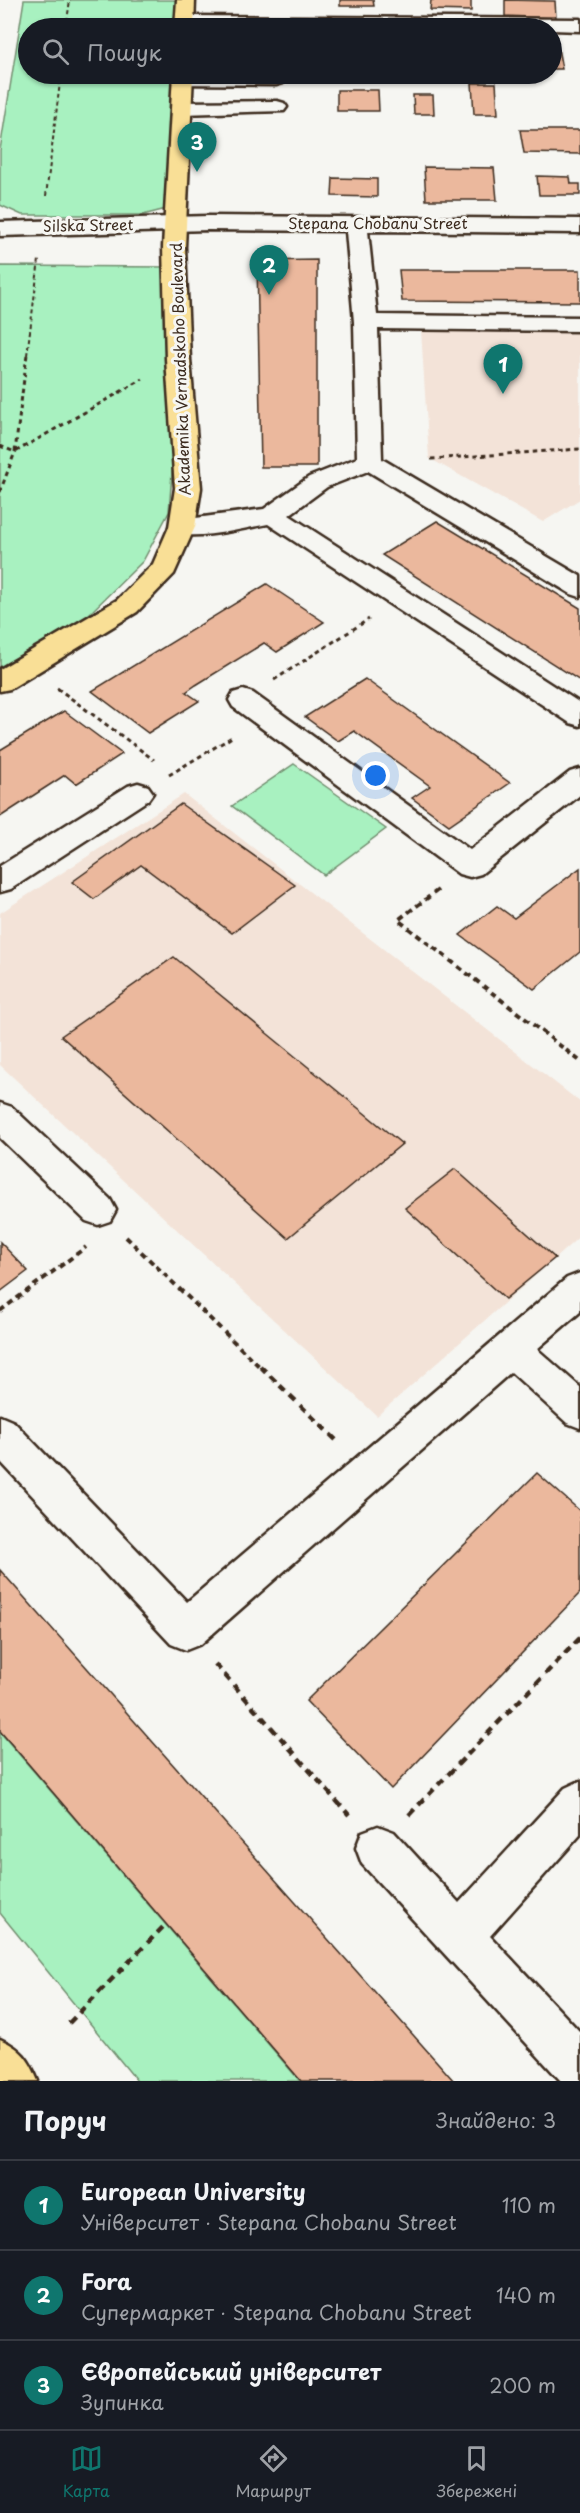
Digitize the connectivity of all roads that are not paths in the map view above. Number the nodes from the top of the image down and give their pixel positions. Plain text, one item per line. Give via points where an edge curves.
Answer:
1 (186, 0) edge
2 (185, 18) edge
3 (562, 25) edge
4 (580, 25) edge
5 (183, 84) edge
6 (277, 107) dead end
7 (182, 108) junction
8 (356, 223) junction
9 (177, 224) junction
10 (580, 226) edge
11 (0, 229) edge
12 (366, 322) junction
13 (580, 324) edge
14 (370, 462) junction
15 (272, 514) junction
16 (182, 527) junction
17 (580, 588) edge
18 (0, 682) edge
19 (255, 708) road end
20 (580, 716) edge
21 (580, 779) edge
22 (138, 793) road end
23 (0, 881) edge
24 (0, 1117) edge
25 (106, 1218) road end
26 (580, 1289) edge
27 (511, 1349) junction
28 (580, 1411) edge
29 (0, 1434) edge
30 (580, 1803) edge
31 (378, 1848) road end
32 (459, 1936) junction
33 (0, 2063) edge
34 (580, 2067) edge
35 (14, 2081) edge

1 - 2 main road
3 - 4 street
5 - 7 main road, Akademika Vernadskoho Boulevard
6 - 7 street
7 - 9 main road, Akademika Vernadskoho Boulevard
8 - 9 street, Stepana Chobanu Street
8 - 10 street, Stepana Chobanu Street
8 - 12 street
9 - 11 street, Silska Street
9 - 16 main road, Akademika Vernadskoho Boulevard via 174,247 178,358 188,488
12 - 13 street
12 - 14 street
14 - 15 street via 318,482
14 - 17 street
15 - 16 street
15 - 20 street
16 - 18 main road, Akademika Vernadskoho Boulevard via 165,568 127,606
19 - 21 street via 470,866
22 - 23 street
24 - 25 street
26 - 27 street
27 - 28 street
27 - 29 street via 186,1630
30 - 32 street
31 - 32 street
32 - 34 street
33 - 35 main road

